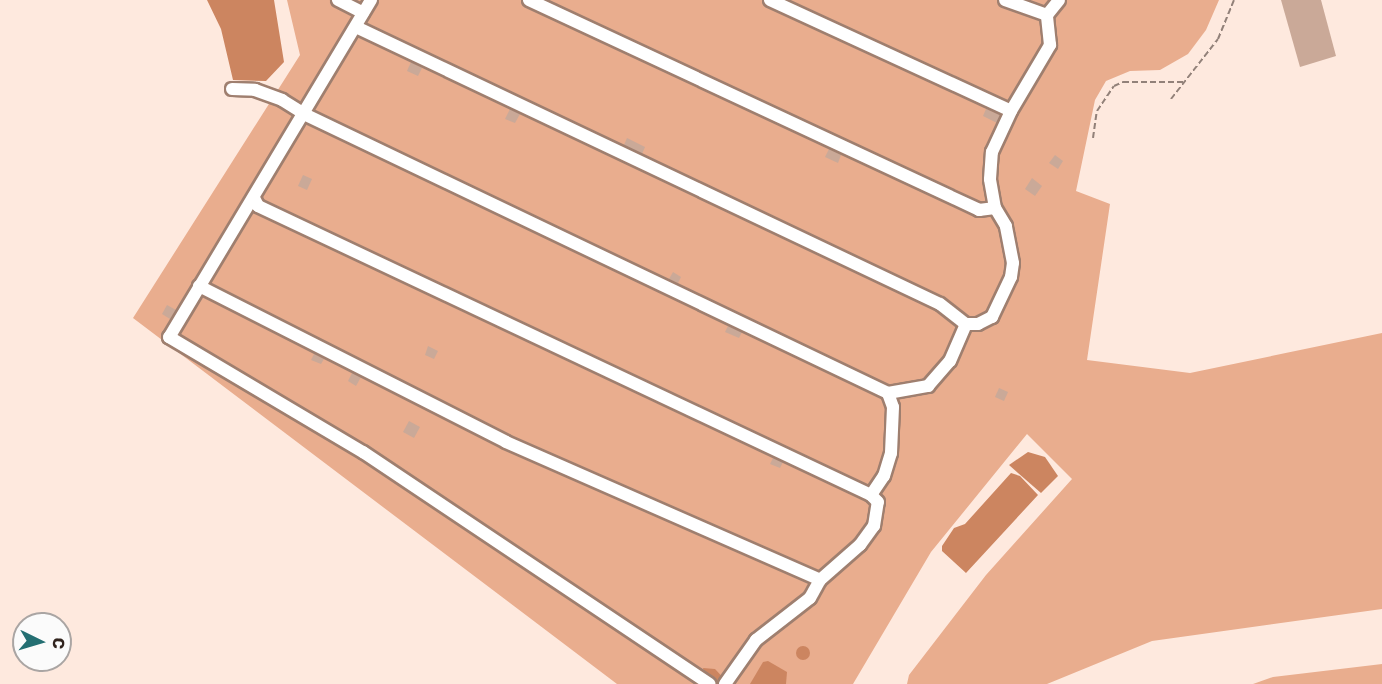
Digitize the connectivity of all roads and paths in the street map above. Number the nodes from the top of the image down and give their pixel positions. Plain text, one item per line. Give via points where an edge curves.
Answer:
1 (338, 0) edge
2 (371, 0) edge
3 (529, 0) edge
4 (770, 0) edge
5 (1005, 0) edge
6 (1059, 0) edge
7 (1234, 0) edge
8 (363, 13) junction
9 (1047, 15) junction
10 (356, 27) junction
11 (1183, 82) junction
12 (232, 89) dead end
13 (1171, 99) dead end
14 (1011, 111) junction
15 (304, 114) junction
16 (1093, 138) dead end
17 (254, 198) junction
18 (995, 208) junction
19 (200, 286) junction
20 (966, 324) junction
21 (888, 393) junction
22 (871, 495) junction
23 (820, 580) junction
24 (710, 684) edge
25 (725, 684) edge

1 - 8 lane
2 - 8 lane
3 - 18 lane via 979,210
4 - 14 lane
5 - 9 lane
6 - 9 lane
7 - 11 path via 1218,39
8 - 10 lane
9 - 14 lane via 1050,45
10 - 15 lane via 327,68
10 - 20 lane via 940,304
11 - 13 path
11 - 16 path via 1123,82 1113,86 1097,111
12 - 15 lane via 255,90
14 - 18 lane via 992,152 990,179
15 - 17 lane
15 - 21 lane
17 - 19 lane
17 - 22 lane via 258,206
18 - 20 lane via 1006,226 1013,263 1011,277 992,317 978,324
19 - 23 lane via 506,442
19 - 24 lane via 169,337 363,452
20 - 21 lane via 950,361 928,386
21 - 22 lane via 893,407 891,453 884,476
22 - 23 lane via 878,502 874,526 860,545
23 - 25 lane via 810,598 756,640

